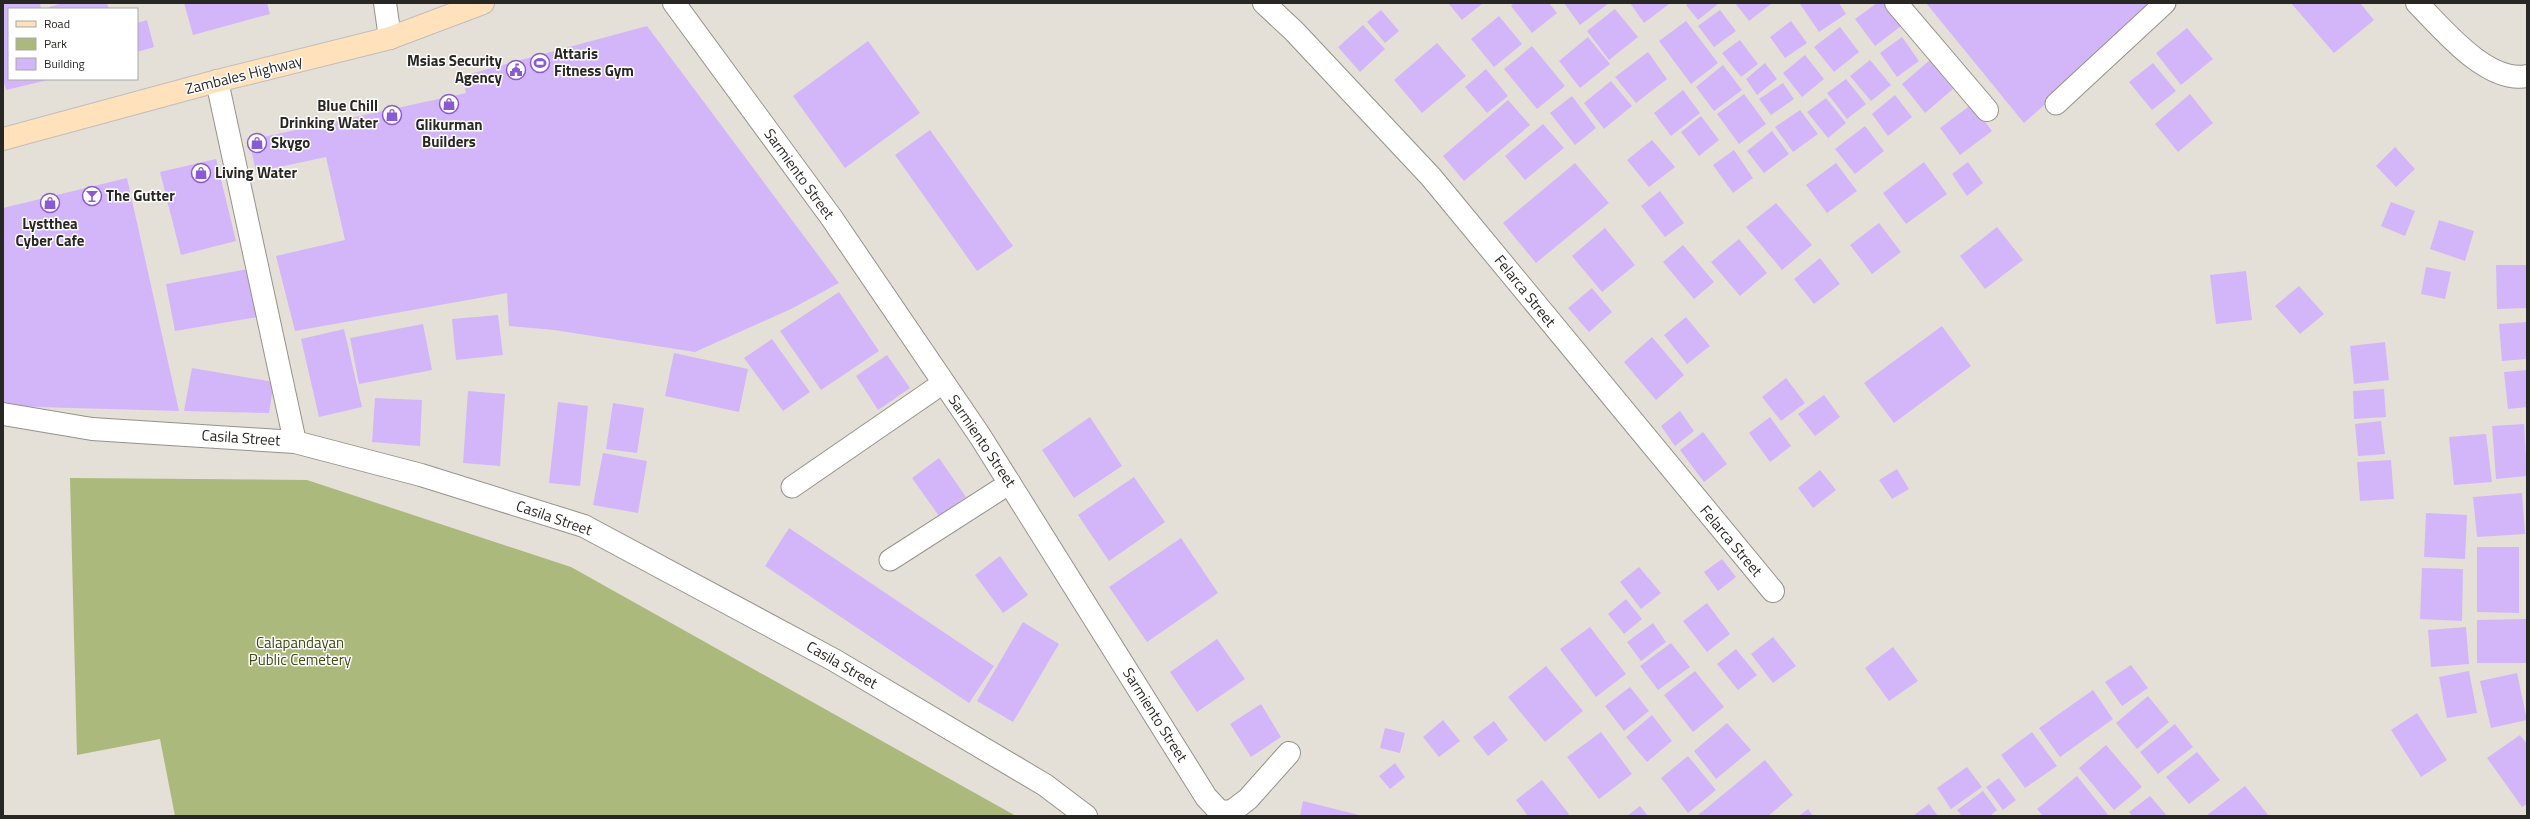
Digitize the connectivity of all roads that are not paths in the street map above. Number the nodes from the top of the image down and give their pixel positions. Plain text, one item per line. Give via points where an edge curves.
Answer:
1 (385, 3) edge
2 (483, 3) edge
3 (674, 3) edge
4 (1264, 3) edge
5 (1896, 3) edge
6 (2165, 3) edge
7 (2417, 3) edge
8 (390, 38) junction
9 (2527, 76) edge
10 (217, 81) junction
11 (2056, 104) dead end
12 (1987, 110) dead end
13 (3, 139) edge
14 (943, 383) junction
15 (3, 414) edge
16 (295, 442) junction
17 (1010, 483) junction
18 (792, 487) dead end
19 (890, 560) dead end
20 (1773, 591) dead end
21 (1289, 752) dead end
22 (1086, 816) edge

1 - 8 street
2 - 8 main road, Zambales Highway
3 - 14 street, Sarmiento Street via 831,218
4 - 20 street, Felarca Street via 1432,177
5 - 12 street
6 - 11 lane
7 - 9 street via 2467,53 2495,71 2517,78
8 - 10 main road, Zambales Highway
10 - 13 main road, Zambales Highway
10 - 16 street
14 - 17 street, Sarmiento Street
14 - 18 lane
15 - 16 street, Casila Street via 92,429
16 - 22 street, Casila Street via 421,476 584,526 834,660 1045,784
17 - 19 lane
17 - 21 street, Sarmiento Street via 1206,797 1219,811 1231,812 1248,800

